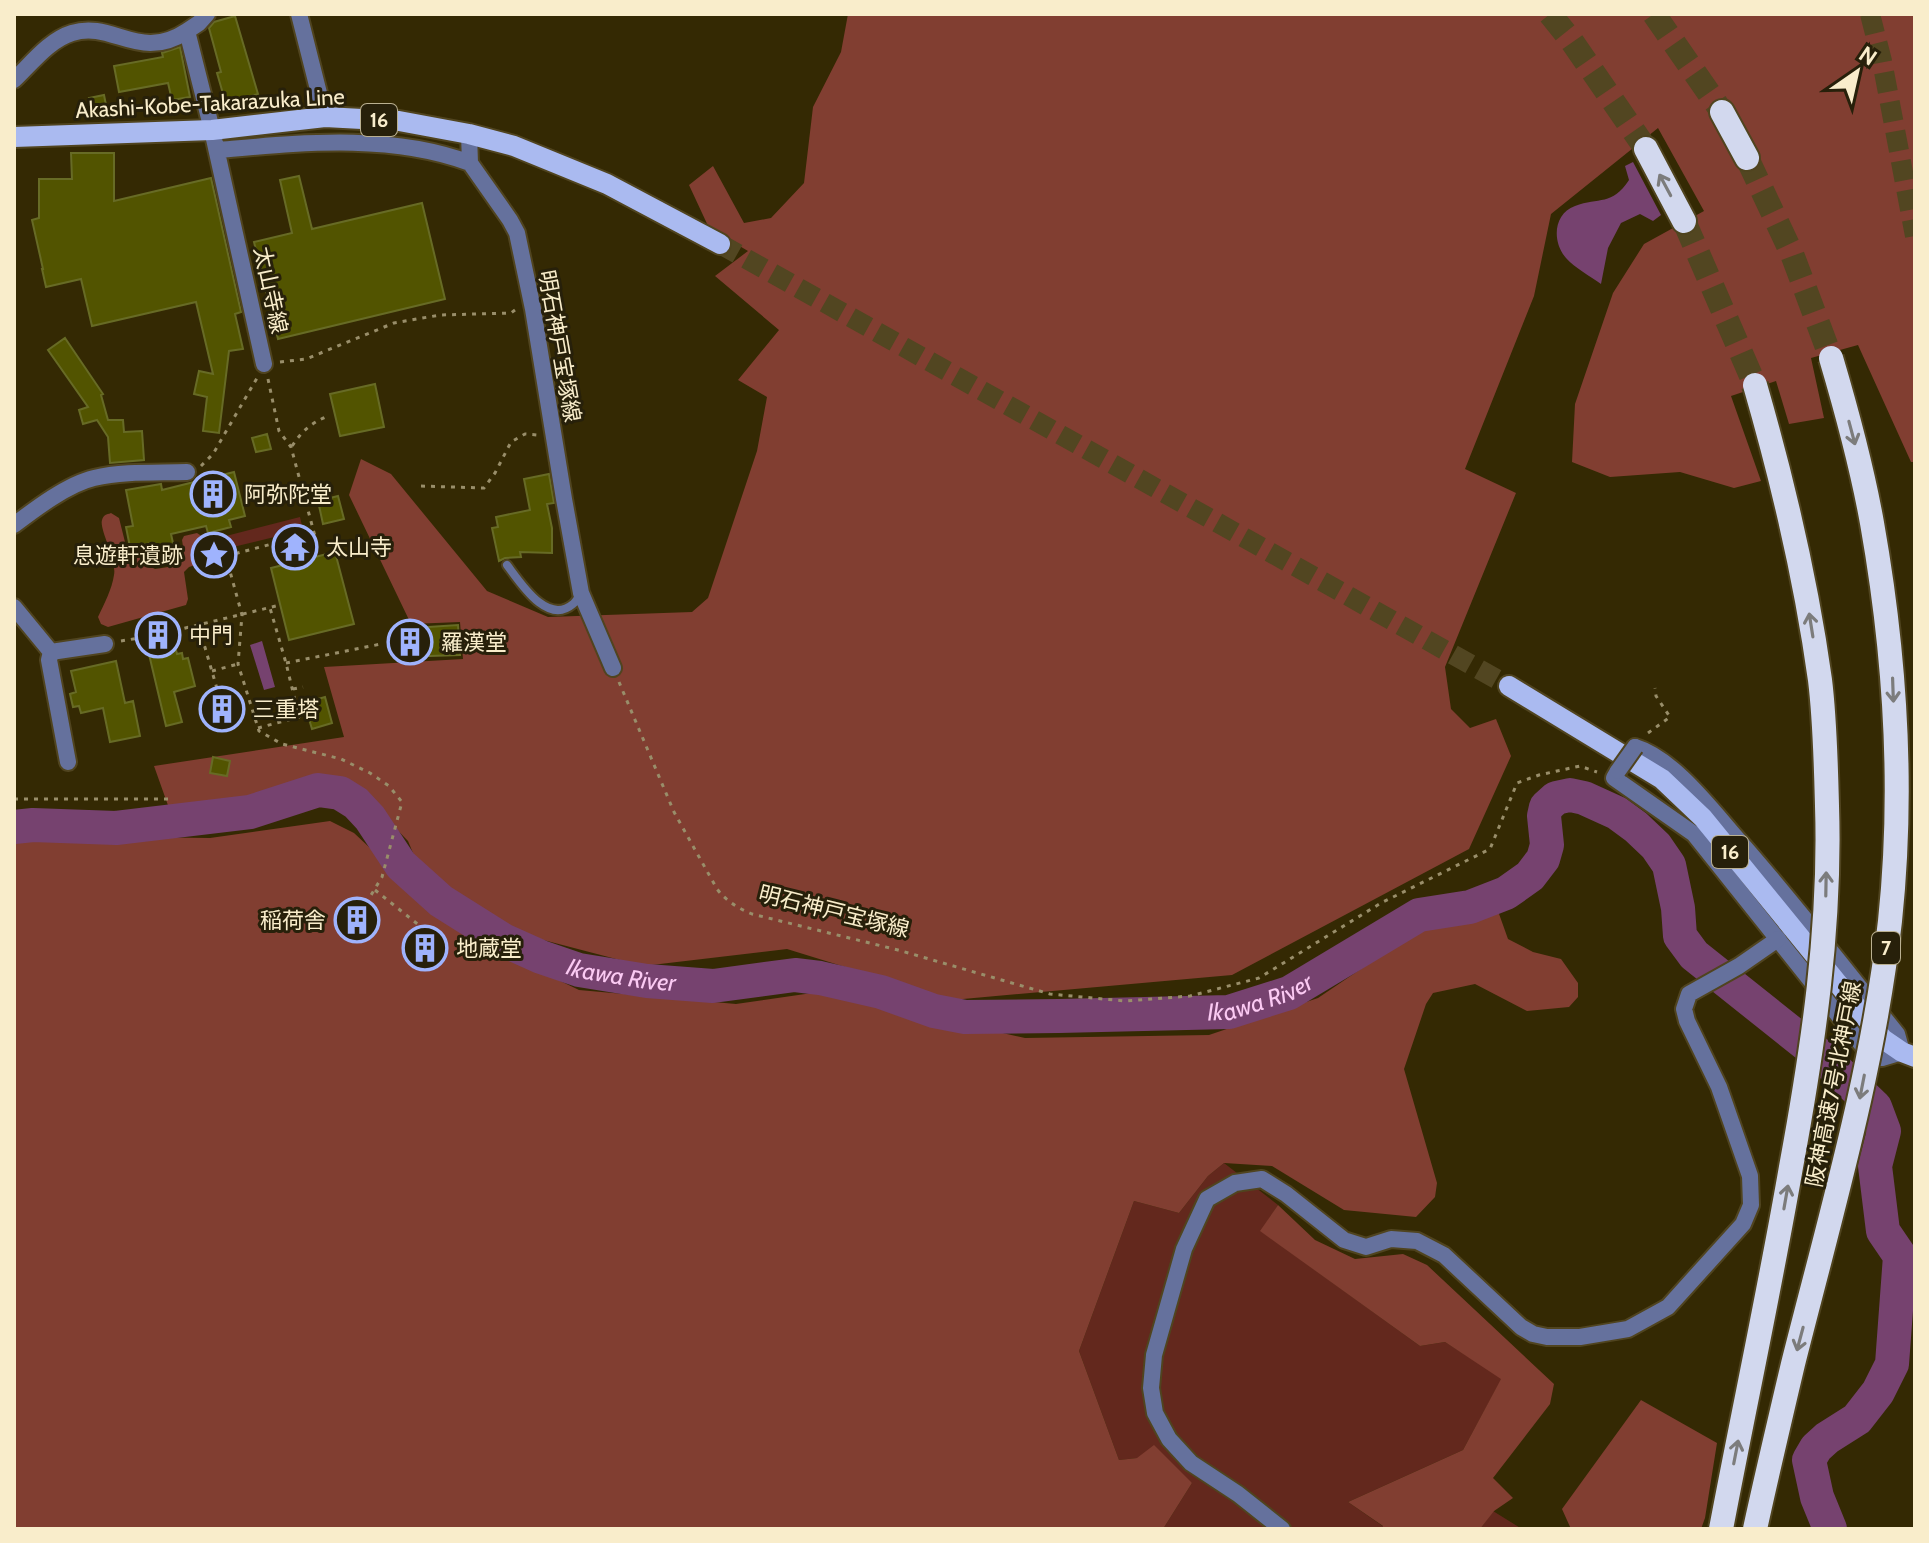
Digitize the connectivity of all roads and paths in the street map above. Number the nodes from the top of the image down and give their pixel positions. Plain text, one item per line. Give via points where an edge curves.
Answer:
1 (207, 14) edge
2 (299, 14) edge
3 (187, 31) junction
4 (14, 80) edge
5 (1722, 112) tunnel mouth
6 (325, 117) junction
7 (212, 130) junction
8 (469, 134) junction
9 (14, 137) edge
10 (1646, 149) tunnel mouth
11 (217, 150) junction
12 (1747, 158) tunnel mouth
13 (470, 163) junction
14 (1684, 221) tunnel mouth
15 (720, 244) tunnel mouth
16 (530, 294) junction
17 (1831, 358) tunnel mouth
18 (264, 364) junction
19 (1755, 385) tunnel mouth
20 (328, 416) dead end
21 (554, 436) junction
22 (291, 447) junction
23 (187, 472) joint
24 (421, 486) dead end
25 (14, 525) edge
26 (314, 533) junction
27 (220, 535) dead end
28 (316, 540) dead end
29 (226, 556) junction
30 (507, 565) dead end
31 (581, 593) junction
32 (280, 605) dead end
33 (14, 607) edge
34 (270, 608) junction
35 (242, 615) junction
36 (221, 620) junction
37 (199, 626) junction
38 (224, 628) dead end
39 (165, 633) dead end
40 (151, 636) dead end
41 (105, 644) joint
42 (381, 644) dead end
43 (51, 652) junction
44 (286, 663) junction
45 (238, 664) junction
46 (613, 668) joint
47 (212, 671) junction
48 (1509, 686) tunnel mouth
49 (303, 687) dead end
50 (1655, 688) dead end
51 (293, 689) junction
52 (218, 692) dead end
53 (258, 728) junction
54 (1635, 747) junction
55 (68, 762) dead end
56 (1616, 775) junction
57 (14, 799) edge
58 (169, 799) dead end
59 (375, 890) junction
60 (362, 910) dead end
61 (420, 926) dead end
62 (1778, 939) junction
63 (1908, 1055) edge
64 (1282, 1529) edge
65 (1721, 1529) edge
66 (1755, 1529) edge

1 - 3 street
2 - 6 street
3 - 4 street via 160,44 86,30 70,34
3 - 7 street, 太山寺線
5 - 12 highway
6 - 7 main road, Akashi-Kobe-Takarazuka Line / 16
6 - 8 main road, Akashi-Kobe-Takarazuka Line / 16 via 399,121
7 - 9 main road, Akashi-Kobe-Takarazuka Line / 16
7 - 11 street, 太山寺線
8 - 13 street
8 - 15 main road, Akashi-Kobe-Takarazuka Line / 16 via 514,146 607,184
14 -> 10 highway
11 - 13 street via 310,142 383,144
11 - 18 street, 太山寺線
13 - 16 street, 明石神戸宝塚線 via 517,233
16 - 18 path via 511,313 440,315 394,323 306,359
16 - 21 street, 明石神戸宝塚線
17 -> 66 highway, 阪神高速7号北神戸線 / 7, bridge via 1872,522 1892,664 1896,828 1890,920 1855,1123
18 - 22 path via 279,431
18 - 23 path, 太山寺線 via 213,454
65 -> 19 highway, 阪神高速7号北神戸線, bridge via 1807,1079 1825,925 1828,808 1820,682 1802,569
20 - 22 path via 302,431
21 - 24 path via 525,434 511,442 484,488
21 - 31 street, 明石神戸宝塚線
22 - 26 path
23 - 25 street via 91,478 50,498
26 - 28 path
26 - 29 path
27 - 29 path
29 - 35 path
30 - 31 lane via 528,595 544,606 559,610
31 - 46 street, 明石神戸宝塚線
32 - 34 path
33 - 43 street
34 - 35 path
34 - 44 path
35 - 36 path
35 - 45 path
36 - 37 path
36 - 38 path
37 - 39 path
37 - 47 path
40 - 41 path
41 - 43 street
42 - 44 path
43 - 55 street
44 - 51 path
45 - 47 path
45 - 53 path
46 - 56 path, 明石神戸宝塚線 via 674,812 717,889 732,903 752,914 1050,994 1125,1001 1190,996 1259,978 1381,903 1490,849 1517,783 1580,766
47 - 52 path
48 - 63 main road, 16 via 1662,779 1703,818 1883,1039
49 - 51 path
50 - 54 path via 1670,717
51 - 53 path via 299,717
53 - 59 path via 282,744 341,759 370,773 398,796 402,802
54 - 56 street, bridge
54 - 63 street via 1689,783 1766,871 1897,1034
56 - 62 street via 1694,834
57 - 58 path
59 - 60 path
59 - 61 path
62 - 63 street via 1866,1050 1882,1058
62 - 64 street via 1689,994 1684,1009 1750,1176 1751,1205 1743,1224 1668,1307 1628,1329 1580,1337 1533,1334 1444,1255 1417,1241 1391,1239 1366,1247 1344,1240 1262,1179 1235,1183 1207,1199 1184,1249 1154,1355 1155,1413 1191,1463

